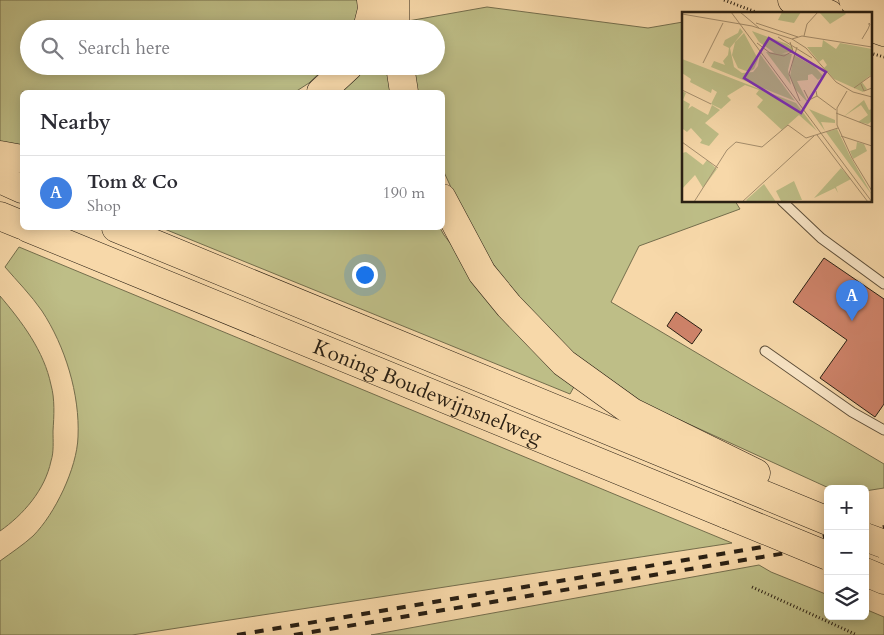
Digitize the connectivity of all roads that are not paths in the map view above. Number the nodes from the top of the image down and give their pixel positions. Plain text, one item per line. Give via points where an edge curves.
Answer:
1 (371, 0) edge
2 (395, 0) edge
3 (792, 0) edge
4 (854, 0) edge
5 (884, 9) edge
6 (824, 12) edge
7 (369, 20) edge
8 (395, 20) edge
9 (872, 28) edge
10 (884, 32) edge
11 (339, 75) edge
12 (401, 75) edge
13 (323, 90) edge
14 (404, 90) edge
15 (0, 155) edge
16 (20, 160) edge
17 (0, 180) edge
18 (20, 188) edge
19 (783, 202) edge
20 (445, 204) edge
21 (0, 216) edge
22 (20, 224) edge
23 (33, 230) edge
24 (121, 230) edge
25 (884, 284) edge
26 (765, 350) dead end
27 (884, 430) edge
28 (792, 506) junction
29 (824, 519) edge
30 (869, 538) edge
31 (884, 544) edge
32 (824, 554) edge

1 - 7 main road
2 - 8 main road
3 - 6 main road
4 - 5 main road
9 - 10 main road
11 - 13 main road
12 - 14 main road
15 - 16 main road
17 - 18 main road
19 - 25 lane via 821,238
20 - 28 main road via 482,273 509,306 564,362 632,412 768,479
21 - 22 main road
23 - 32 main road, Koning Boudewijnsnelweg, bridge
24 - 28 main road, Koning Boudewijnsnelweg
26 - 27 lane via 852,412
28 - 29 main road, Koning Boudewijnsnelweg
30 - 31 main road, bridge

